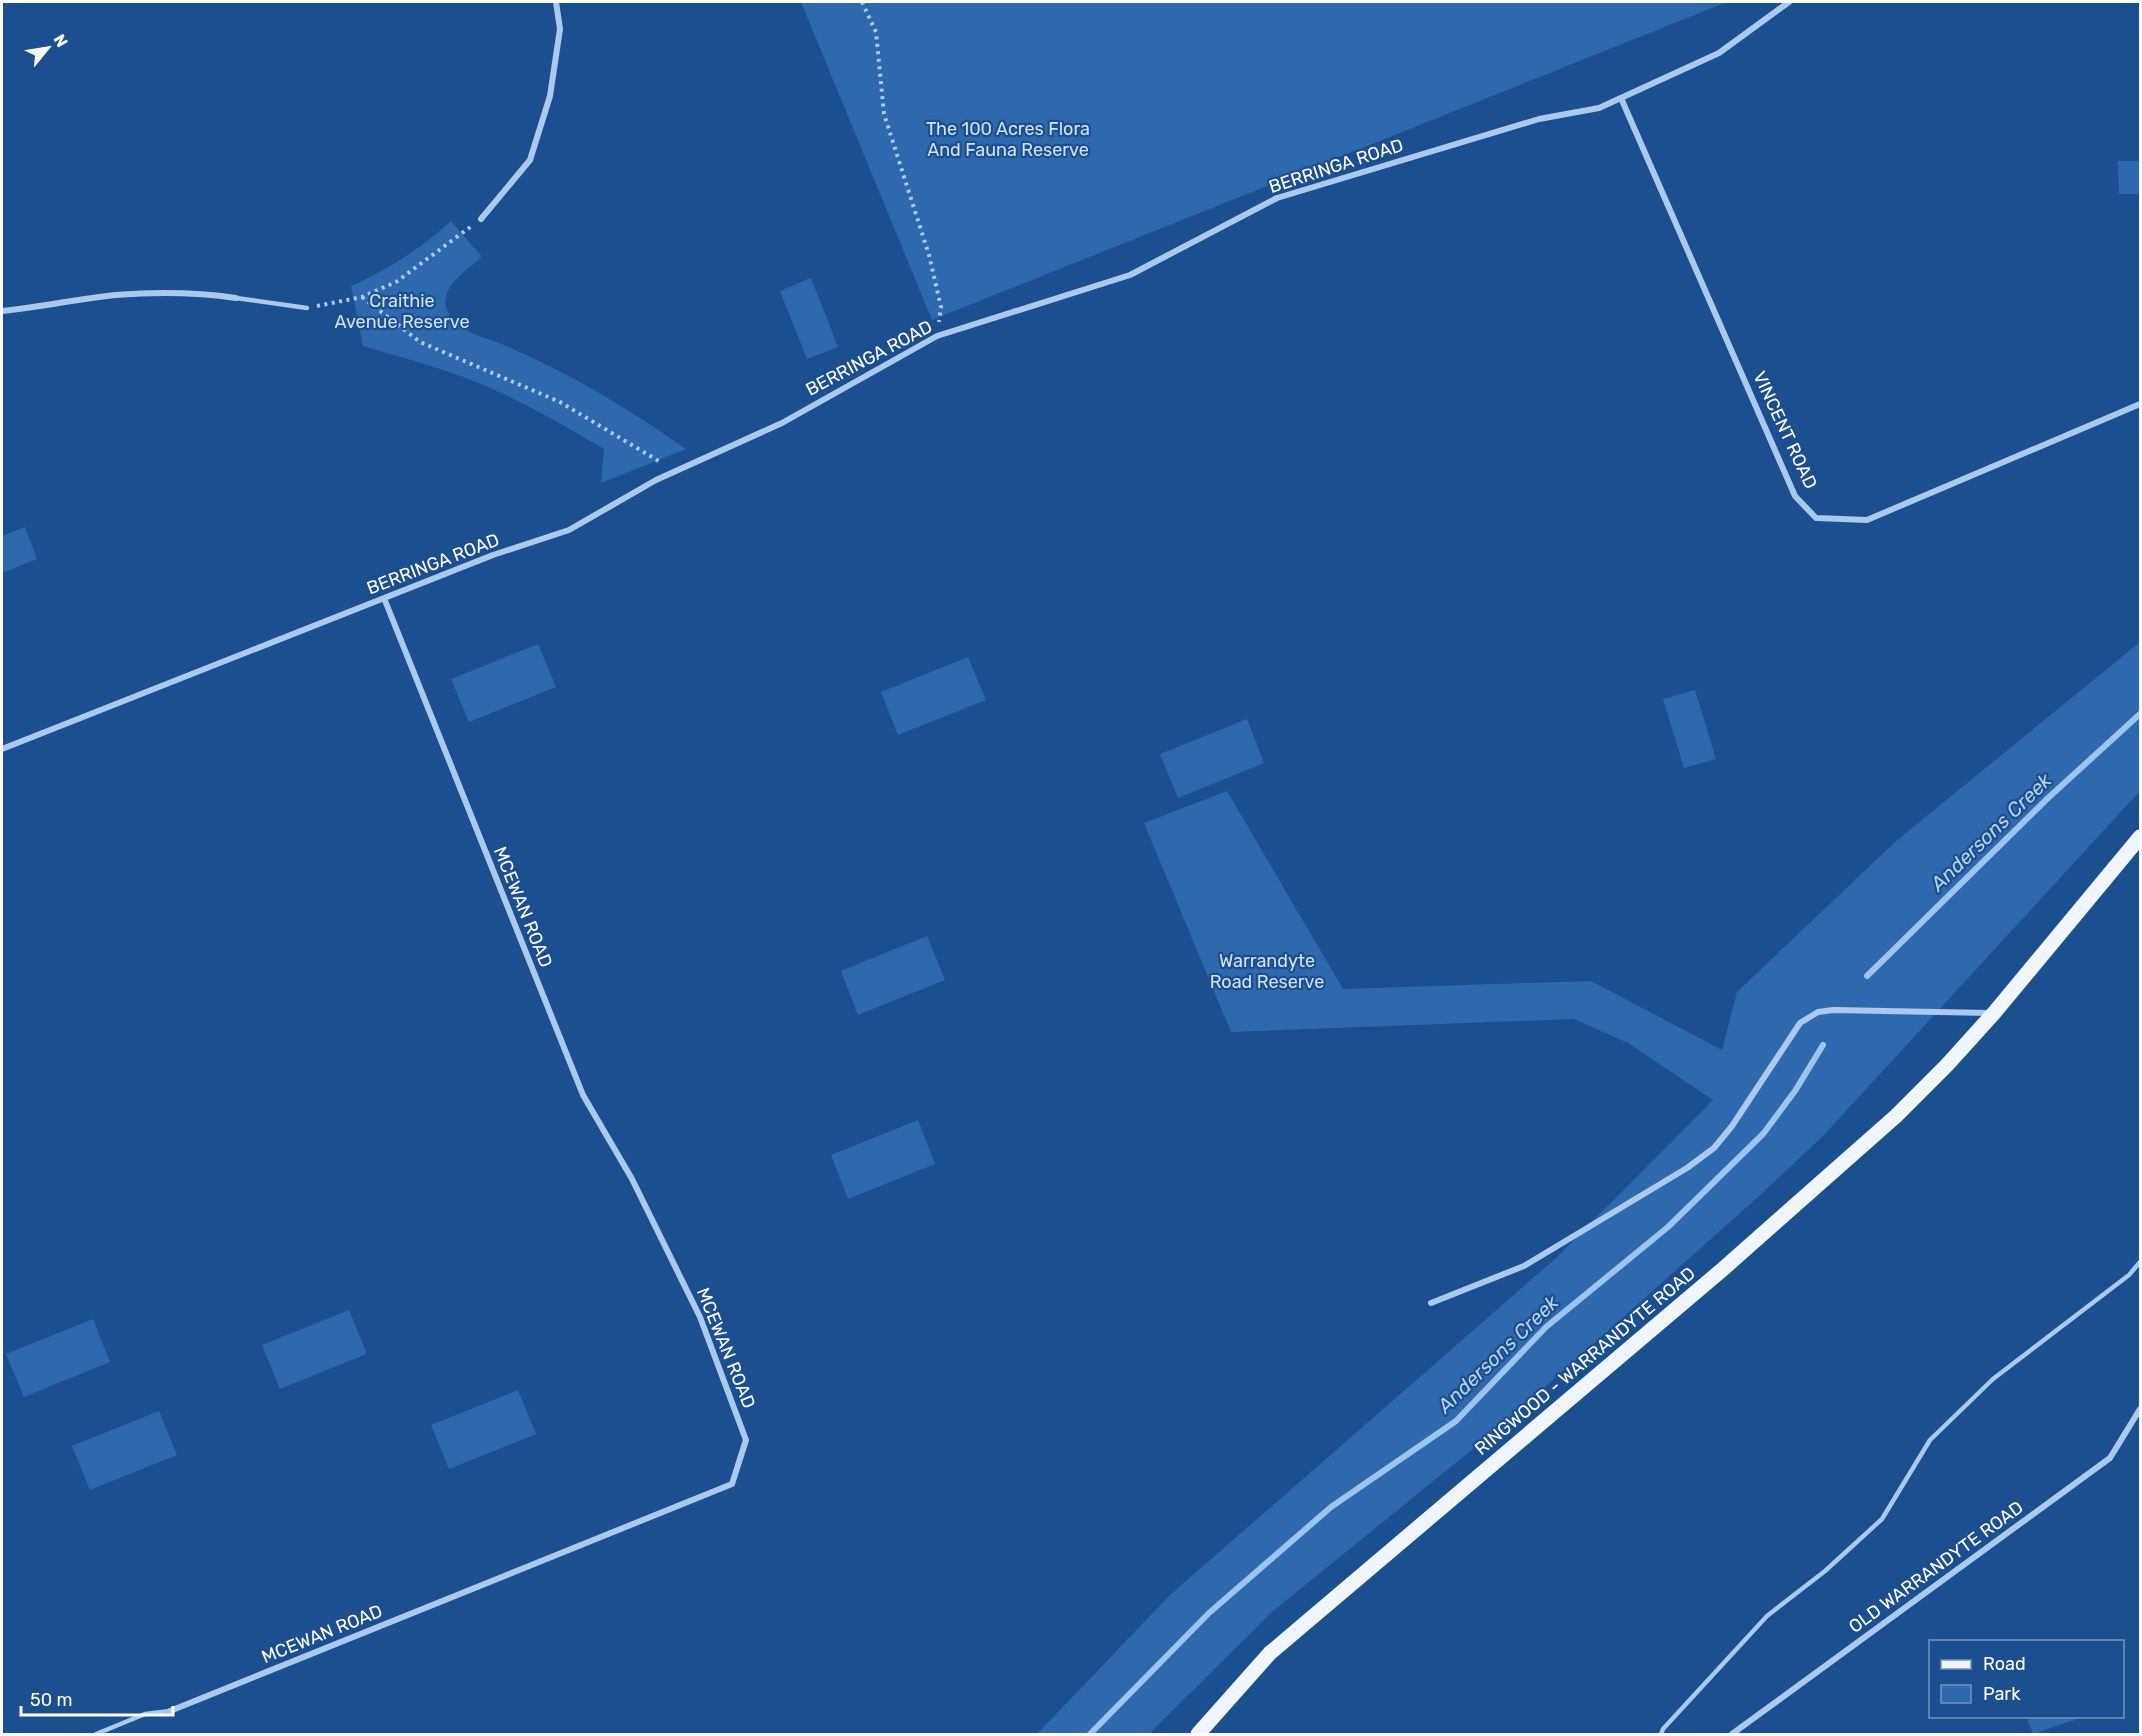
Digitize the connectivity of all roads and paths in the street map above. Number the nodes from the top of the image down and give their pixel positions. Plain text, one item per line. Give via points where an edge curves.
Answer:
1 (556, 2) edge
2 (862, 2) edge
3 (1789, 2) edge
4 (1621, 98) junction
5 (481, 219) joint
6 (362, 297) junction
7 (236, 298) joint
8 (307, 308) joint
9 (2, 311) edge
10 (937, 336) junction
11 (2140, 404) edge
12 (675, 471) junction
13 (384, 598) junction
14 (2, 750) edge
15 (2140, 837) edge
16 (1994, 1013) junction
17 (2140, 1262) edge
18 (1431, 1303) dead end
19 (2140, 1409) edge
20 (170, 1711) joint
21 (96, 1734) edge
22 (1198, 1734) edge
23 (1661, 1734) edge
24 (1732, 1734) edge

1 - 5 street via 560,29 550,96 530,160
2 - 10 path via 876,32 884,114 939,296
3 - 4 street, BERRINGA ROAD via 1719,53
4 - 10 street, BERRINGA ROAD via 1599,108 1539,119 1277,198 1130,276
4 - 11 street, VINCENT ROAD via 1795,496 1816,518 1867,520
5 - 6 path via 396,282
6 - 8 path
6 - 12 path via 420,342 560,402
7 - 8 lane
7 - 9 street via 152,293
10 - 12 street, BERRINGA ROAD via 782,423
12 - 13 street, BERRINGA ROAD via 569,530
13 - 14 street, BERRINGA ROAD
13 - 20 street, MCEWAN ROAD via 582,1095 632,1179 700,1317 746,1440 732,1484
15 - 16 main road, RINGWOOD - WARRANDYTE ROAD
16 - 18 street via 1818,1012 1800,1023 1714,1148 1524,1266
16 - 22 main road, RINGWOOD - WARRANDYTE ROAD via 1896,1116 1724,1269 1270,1653
17 - 23 lane via 2129,1275 1993,1379 1930,1440 1882,1519 1825,1572 1767,1616
19 - 24 street, OLD WARRANDYTE ROAD via 2110,1458
20 - 21 lane, MCEWAN ROAD via 146,1713

